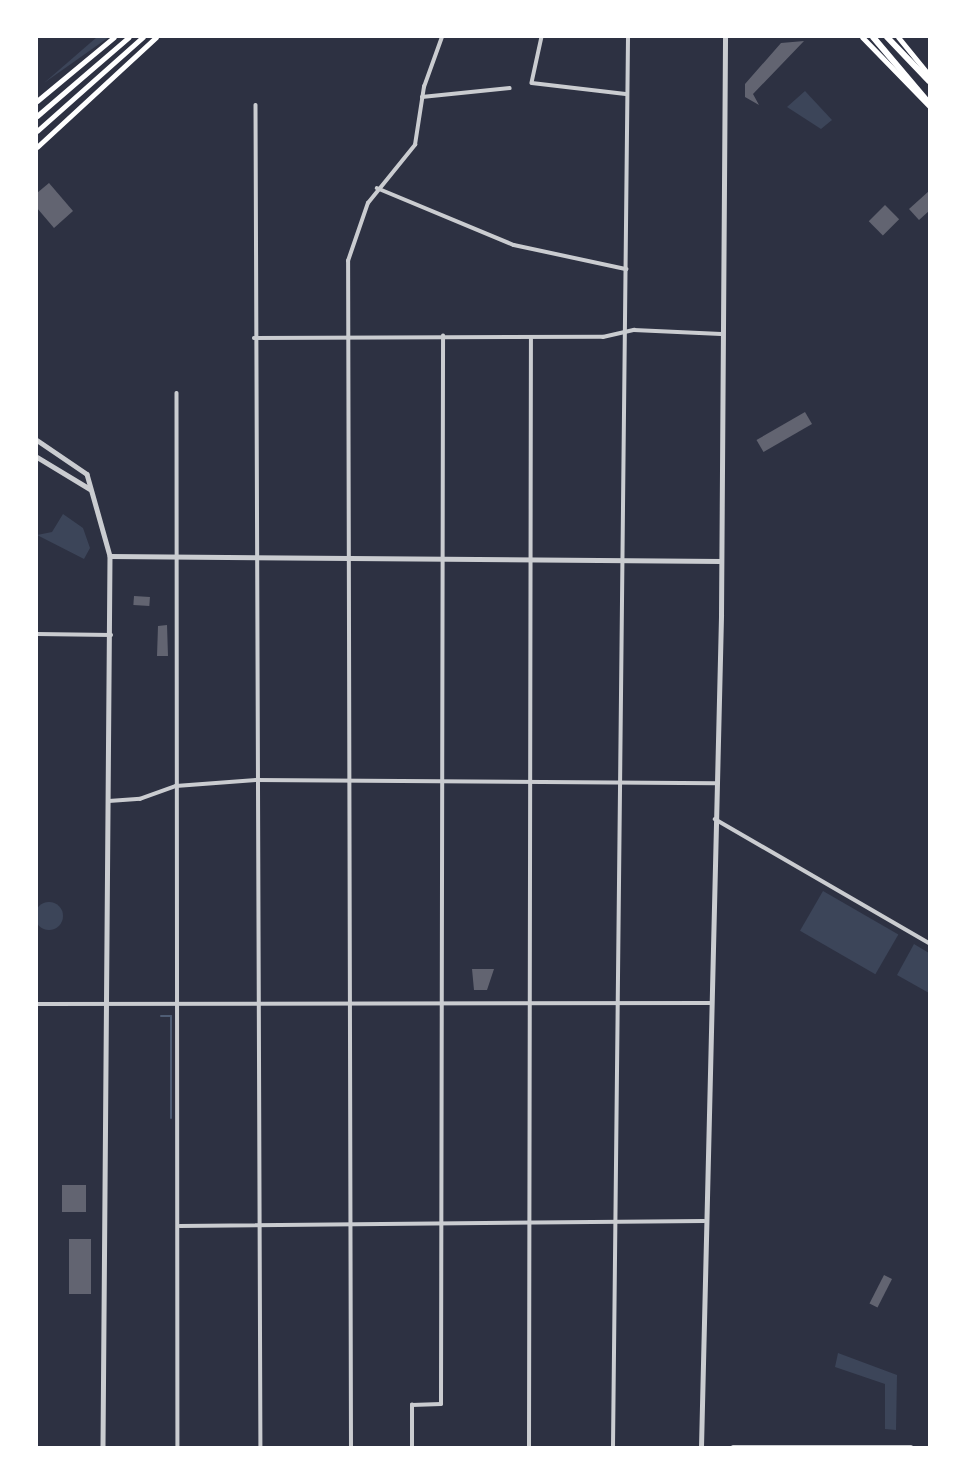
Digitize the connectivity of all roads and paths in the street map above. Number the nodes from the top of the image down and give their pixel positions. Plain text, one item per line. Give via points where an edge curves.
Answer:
1 (114, 37) edge
2 (129, 37) edge
3 (143, 37) edge
4 (156, 37) edge
5 (442, 37) edge
6 (542, 37) edge
7 (628, 37) edge
8 (724, 37) edge
9 (862, 37) edge
10 (873, 37) edge
11 (887, 37) edge
12 (898, 37) edge
13 (929, 75) edge
14 (929, 81) edge
15 (510, 88) dead end
16 (625, 94) junction
17 (422, 97) junction
18 (37, 102) edge
19 (256, 105) dead end
20 (929, 105) edge
21 (39, 114) edge
22 (37, 131) edge
23 (37, 147) edge
24 (377, 188) junction
25 (625, 269) junction
26 (345, 334) junction
27 (721, 334) junction
28 (620, 335) junction
29 (443, 336) junction
30 (254, 338) junction
31 (531, 338) junction
32 (177, 393) dead end
33 (37, 440) edge
34 (37, 457) edge
35 (91, 490) junction
36 (110, 556) junction
37 (256, 557) junction
38 (348, 557) junction
39 (441, 557) junction
40 (528, 558) junction
41 (619, 558) junction
42 (177, 559) junction
43 (721, 561) junction
44 (37, 634) edge
45 (111, 635) junction
46 (619, 778) junction
47 (439, 779) junction
48 (527, 779) junction
49 (256, 780) junction
50 (348, 780) junction
51 (716, 783) junction
52 (176, 786) junction
53 (108, 801) junction
54 (715, 819) junction
55 (929, 943) edge
56 (441, 1002) junction
57 (528, 1002) junction
58 (620, 1002) junction
59 (106, 1003) junction
60 (711, 1003) junction
61 (37, 1004) edge
62 (181, 1004) junction
63 (350, 1004) junction
64 (259, 1005) junction
65 (704, 1221) junction
66 (260, 1222) junction
67 (527, 1222) junction
68 (614, 1222) junction
69 (349, 1223) junction
70 (439, 1223) junction
71 (180, 1226) junction
72 (103, 1447) edge
73 (178, 1447) edge
74 (261, 1447) edge
75 (351, 1447) edge
76 (412, 1447) edge
77 (529, 1447) edge
78 (613, 1447) edge
79 (701, 1447) edge
80 (733, 1447) edge
81 (911, 1447) edge

1 - 18 main road
2 - 21 main road
3 - 22 main road
4 - 23 main road
5 - 17 street
6 - 16 street via 532,83
7 - 16 street
8 - 27 street
9 - 20 main road
10 - 20 highway
11 - 14 highway
12 - 13 main road
15 - 17 street
16 - 25 street
17 - 24 street via 415,145
19 - 30 street
24 - 25 street via 514,245
24 - 26 street via 349,250
25 - 28 street
26 - 29 street
26 - 30 street
26 - 38 street
27 - 28 street via 634,330
27 - 43 street
28 - 31 street
28 - 41 street
29 - 31 street
29 - 39 street
30 - 37 street
31 - 40 street
32 - 42 street
33 - 35 street via 79,465
34 - 35 street
35 - 36 street
36 - 42 street
36 - 45 street
37 - 38 street
37 - 42 street
37 - 49 street
38 - 39 street
38 - 50 street
39 - 40 street
39 - 47 street
40 - 41 street
40 - 48 street
41 - 43 street
41 - 46 street
42 - 52 street
43 - 51 street
44 - 45 street
45 - 53 street
46 - 48 street
46 - 51 street
46 - 58 street
47 - 48 street
47 - 50 street
47 - 56 street
48 - 57 street
49 - 50 street
49 - 52 street
49 - 64 street
50 - 63 street
51 - 54 street
52 - 53 street via 140,799
52 - 62 street
53 - 59 street
54 - 55 street
54 - 60 street
56 - 57 street
56 - 63 street
56 - 70 street
57 - 58 street
57 - 67 street
58 - 60 street
58 - 68 street
59 - 61 street
59 - 62 street
59 - 72 street
60 - 65 street
62 - 64 street
62 - 71 street
63 - 64 street
63 - 69 street
64 - 66 street
65 - 68 street
65 - 79 street
66 - 69 street
66 - 71 street
66 - 74 street
67 - 68 street
67 - 70 street
67 - 77 street
68 - 78 street
69 - 70 street
69 - 75 street
70 - 76 street via 441,1404 412,1405
71 - 73 street
80 - 81 street

